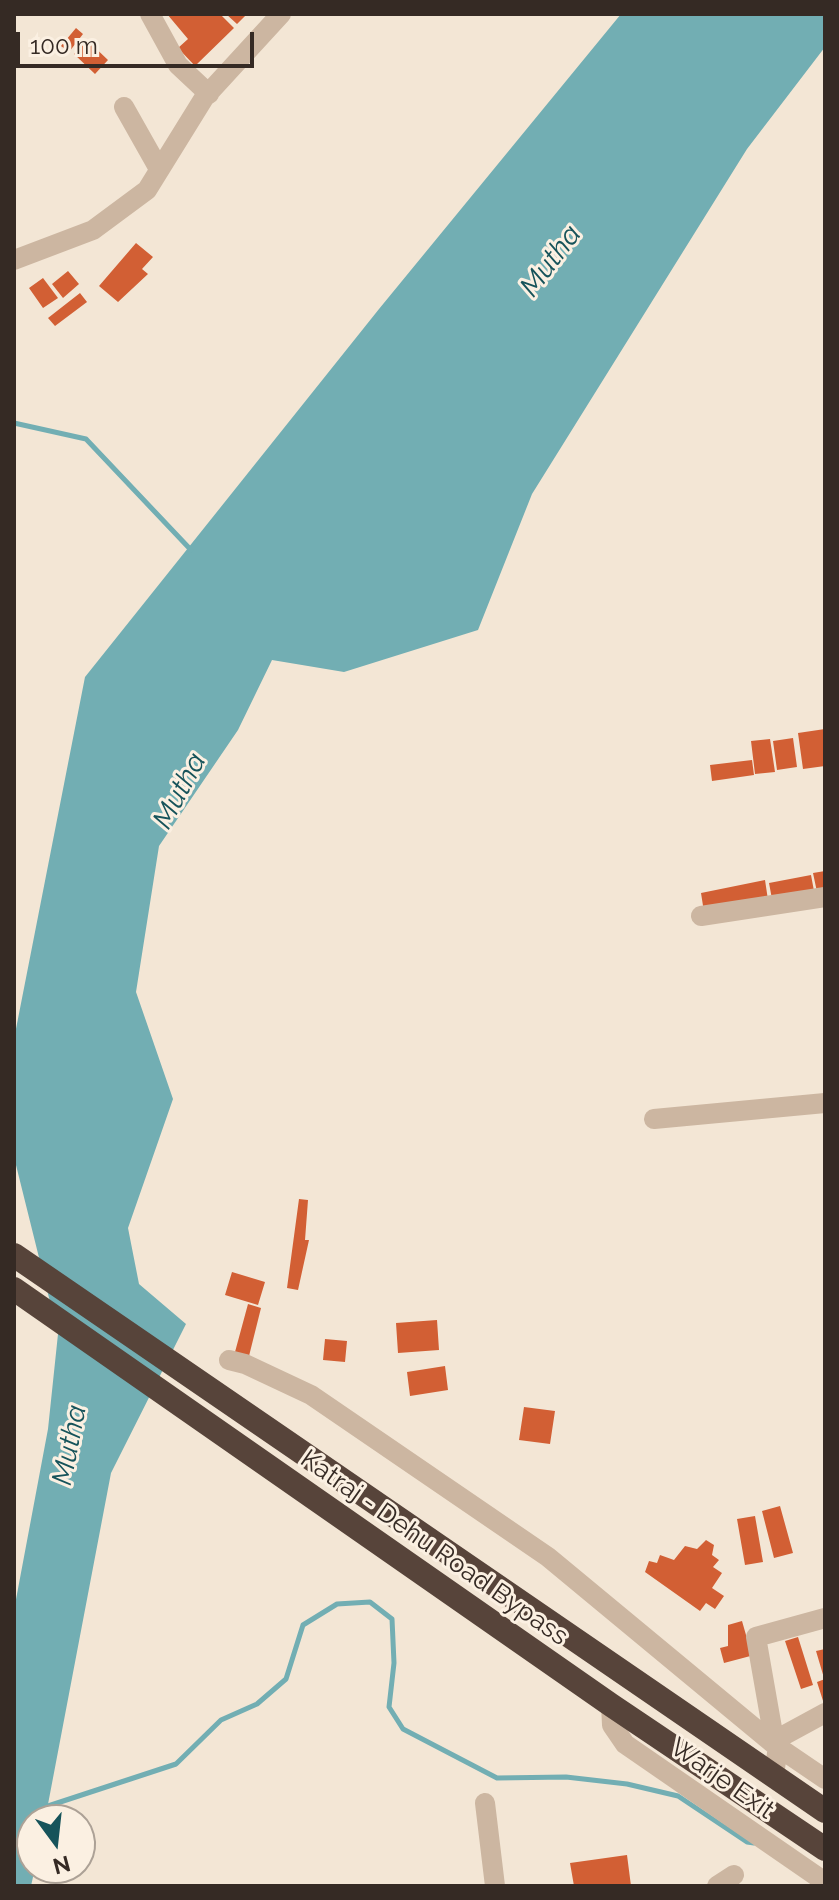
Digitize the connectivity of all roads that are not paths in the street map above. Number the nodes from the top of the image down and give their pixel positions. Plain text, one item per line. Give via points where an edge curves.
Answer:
1 (150, 14) edge
2 (281, 14) edge
3 (209, 94) junction
4 (124, 107) dead end
5 (159, 169) junction
6 (14, 260) edge
7 (825, 897) edge
8 (701, 916) dead end
9 (825, 1103) edge
10 (654, 1119) dead end
11 (14, 1255) edge
12 (14, 1289) edge
13 (229, 1360) dead end
14 (825, 1618) edge
15 (611, 1705) junction
16 (825, 1713) edge
17 (775, 1745) junction
18 (774, 1776) junction
19 (825, 1779) edge
20 (485, 1803) dead end
21 (817, 1806) edge
22 (825, 1849) edge
23 (825, 1882) edge
24 (495, 1886) edge

1 - 3 street via 178,65
2 - 3 street
3 - 5 street
4 - 5 street
5 - 6 street via 147,190 93,230
7 - 8 street
9 - 10 street
11 - 18 highway, Katraj - Dehu Road Bypass
12 - 15 highway, Katraj - Dehu Road Bypass
13 - 17 street via 311,1395 548,1557
14 - 17 street via 756,1637
15 - 22 highway, Katraj - Dehu Road Bypass
15 - 23 street, Warje Exit via 615,1735 625,1744
16 - 17 street
17 - 18 street
17 - 19 street
18 - 21 highway, Katraj - Dehu Road Bypass
20 - 24 street

